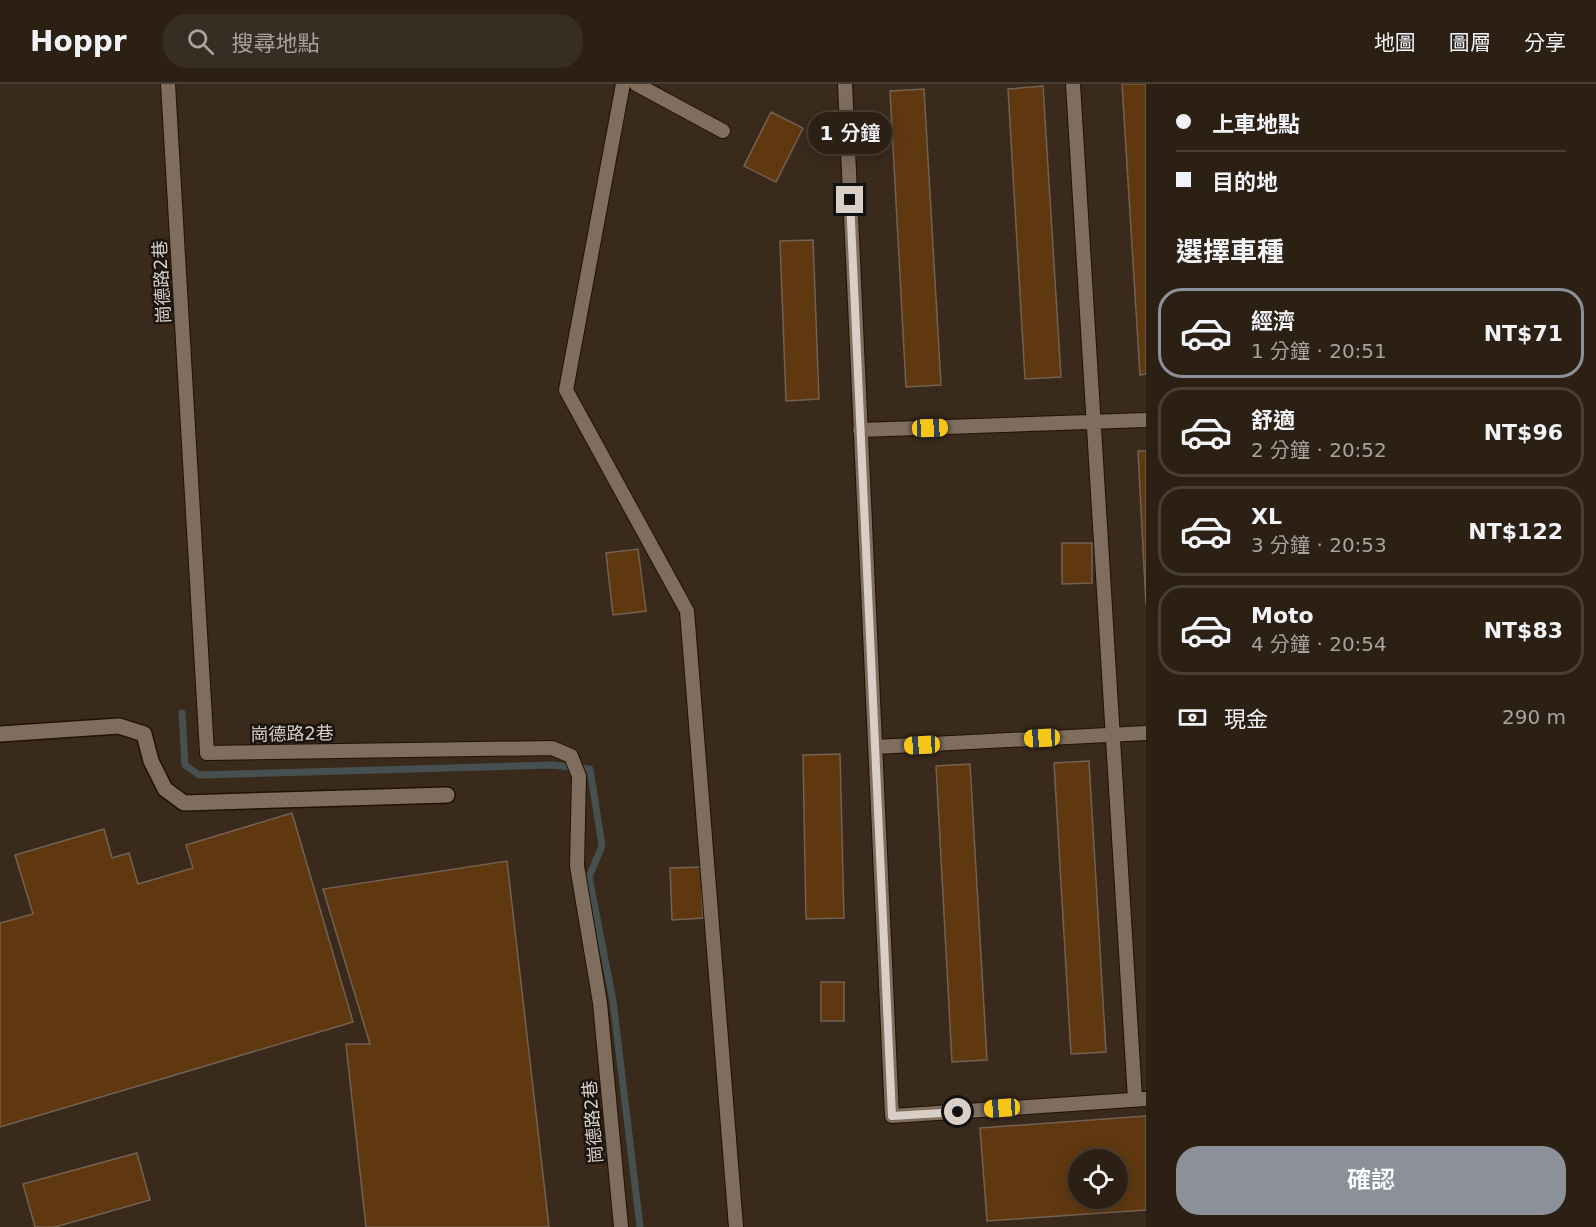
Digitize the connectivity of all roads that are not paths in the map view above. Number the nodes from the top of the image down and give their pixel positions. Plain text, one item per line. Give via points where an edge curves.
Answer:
1 (168, 84) edge
2 (623, 84) edge
3 (636, 84) edge
4 (845, 84) edge
5 (1073, 84) edge
6 (723, 131) dead end
7 (1146, 420) edge
8 (1095, 422) junction
9 (860, 430) junction
10 (1146, 733) edge
11 (0, 734) edge
12 (1113, 735) junction
13 (875, 747) junction
14 (447, 795) dead end
15 (1140, 1099) edge
16 (621, 1227) edge
17 (736, 1227) edge

1 - 16 lane, 崗德路2巷 via 207,753 552,748 571,756 579,776 577,866 600,1003
2 - 17 lane via 566,390 687,611
3 - 6 lane
4 - 9 lane
5 - 8 lane
7 - 8 lane
8 - 9 lane
8 - 12 lane
9 - 13 lane
10 - 12 lane
11 - 14 street via 119,726 144,734 165,789 184,803
12 - 13 lane
12 - 15 lane
13 - 15 lane via 892,1116

